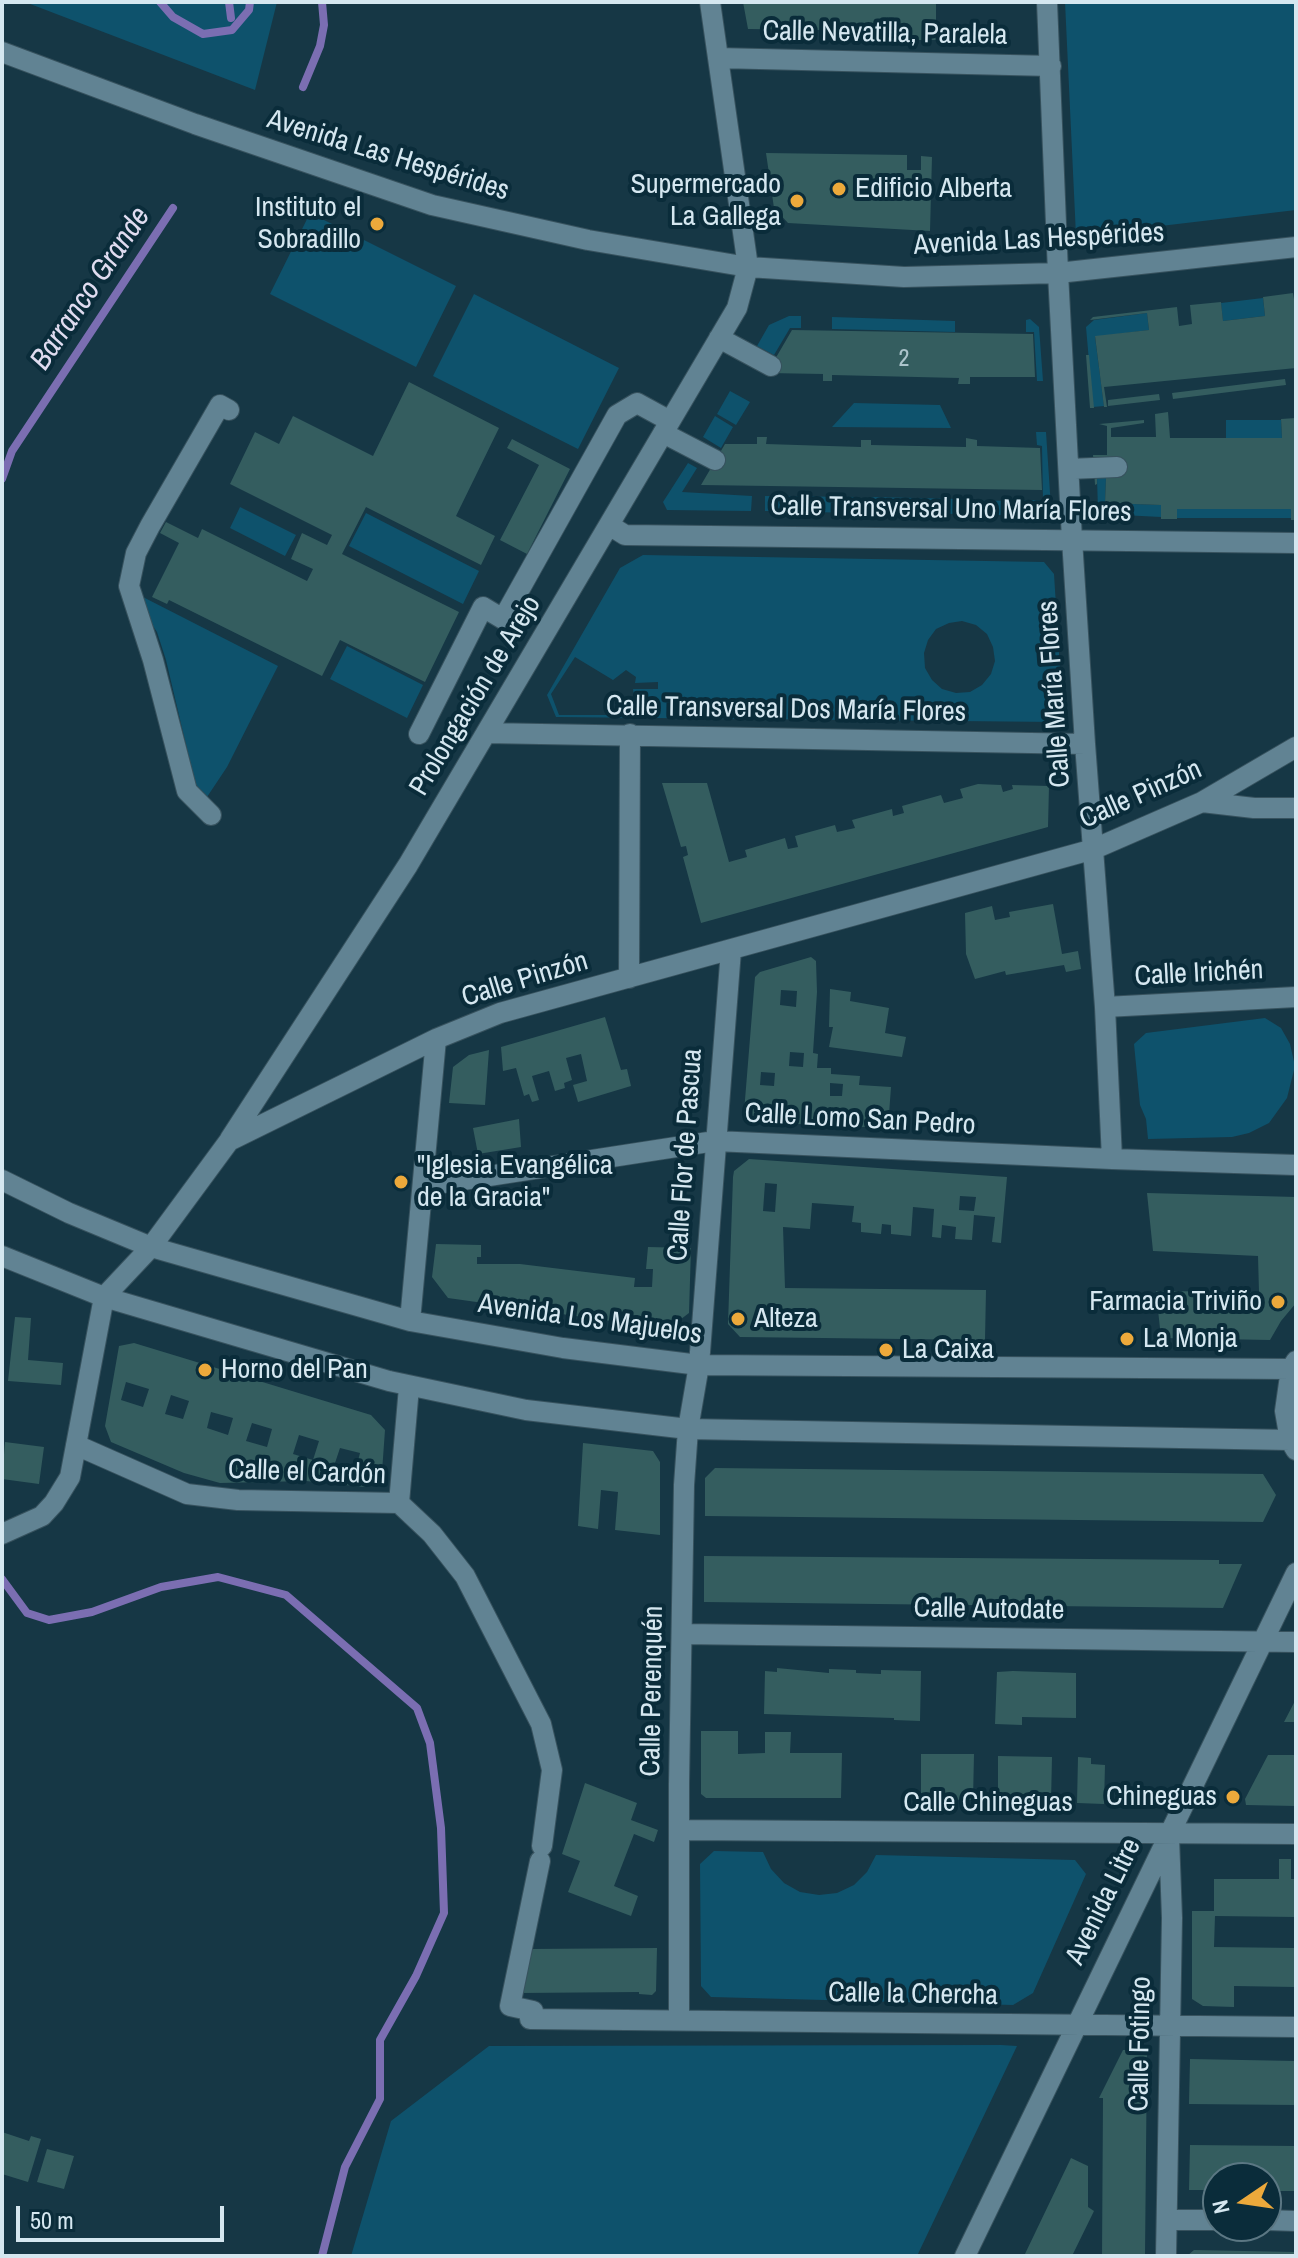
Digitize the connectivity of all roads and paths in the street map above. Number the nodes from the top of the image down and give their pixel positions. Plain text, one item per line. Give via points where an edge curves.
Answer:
1 (710, 2) edge
2 (1047, 2) edge
3 (2, 52) edge
4 (718, 58) junction
5 (1051, 66) junction
6 (1296, 247) edge
7 (748, 267) junction
8 (1058, 273) junction
9 (719, 338) junction
10 (771, 366) dead end
11 (229, 410) dead end
12 (667, 427) junction
13 (715, 460) dead end
14 (1117, 467) dead end
15 (1069, 469) junction
16 (609, 525) junction
17 (1072, 539) junction
18 (1296, 543) edge
19 (486, 733) junction
20 (419, 734) dead end
21 (630, 734) junction
22 (1085, 744) junction
23 (1296, 747) edge
24 (1202, 802) junction
25 (1296, 808) edge
26 (211, 815) dead end
27 (1094, 849) junction
28 (731, 950) junction
29 (629, 978) junction
30 (1296, 997) edge
31 (1105, 1007) junction
32 (436, 1039) junction
33 (229, 1141) junction
34 (715, 1141) junction
35 (1112, 1159) junction
36 (1296, 1165) edge
37 (2, 1180) edge
38 (424, 1186) junction
39 (151, 1247) junction
40 (2, 1256) edge
41 (104, 1297) junction
42 (410, 1321) junction
43 (699, 1365) junction
44 (1294, 1365) edge
45 (409, 1387) junction
46 (688, 1429) junction
47 (76, 1445) junction
48 (1293, 1445) edge
49 (399, 1503) junction
50 (2, 1534) edge
51 (1296, 1573) edge
52 (682, 1634) junction
53 (1263, 1641) junction
54 (1296, 1642) edge
55 (680, 1830) junction
56 (1169, 1833) junction
57 (1296, 1834) edge
58 (532, 2015) joint
59 (679, 2020) junction
60 (1076, 2025) junction
61 (1169, 2026) junction
62 (1296, 2027) edge
63 (1167, 2220) junction
64 (1202, 2220) edge
65 (965, 2256) edge
66 (1166, 2256) edge

1 - 4 street
2 - 5 street, Calle María Flores
3 - 7 street, Avenida Las Hespérides via 432,205 588,240
4 - 5 street, Calle Nevatilla, Paralela
4 - 7 street
5 - 8 street, Calle María Flores
6 - 8 street, Avenida Las Hespérides
7 - 8 street, Avenida Las Hespérides via 904,277
7 - 9 street, Prolongación de Arejo via 737,308
8 - 15 street, Calle María Flores
9 - 10 street
9 - 12 street, Prolongación de Arejo
11 - 26 street via 220,405 150,526 136,553 129,586 187,791
12 - 13 street
12 - 16 street, Prolongación de Arejo
12 - 20 street via 637,403 617,415 503,619 483,607
14 - 15 street
15 - 17 street, Calle María Flores
16 - 17 street, Calle Transversal Uno María Flores via 625,535
16 - 19 street, Prolongación de Arejo
17 - 18 street, Calle Transversal Uno María Flores
17 - 22 street, Calle María Flores
19 - 21 street, Calle Transversal Dos María Flores
19 - 33 street, Prolongación de Arejo via 408,865
21 - 22 street, Calle Transversal Dos María Flores
21 - 29 street
22 - 27 street, Calle María Flores
23 - 24 street, Calle Pinzón
24 - 25 street
24 - 27 street, Calle Pinzón
27 - 28 street, Calle Pinzón
27 - 31 street, Calle María Flores
28 - 29 street, Calle Pinzón
28 - 34 street, Calle Flor de Pascua
29 - 32 street, Calle Pinzón via 500,1013
30 - 31 street, Calle Irichén
31 - 35 street, Calle María Flores
32 - 33 street, Calle Pinzón
32 - 38 street
33 - 39 street, Calle Pinzón
34 - 35 street, Calle Lomo San Pedro
34 - 38 street, Calle Lomo San Pedro
34 - 43 street, Calle Flor de Pascua
35 - 36 street, Calle Lomo San Pedro
37 - 39 street, Avenida Los Majuelos
38 - 42 street
39 - 41 street, Calle Pinzón
39 - 42 street, Avenida Los Majuelos
40 - 41 street
41 - 45 street
41 - 47 street
42 - 43 street, Avenida Los Majuelos
43 - 44 street, Avenida Los Majuelos
43 - 46 street, Calle Perenquén
44 - 48 street via 1285,1411
45 - 46 street via 526,1410
45 - 49 street
46 - 48 street
46 - 52 street, Calle Perenquén
47 - 49 street, Calle el Cardón via 187,1494
47 - 50 street via 70,1477 54,1503 29,1523
49 - 58 street, Calle el Cardón via 465,1576 541,1724 552,1770 510,2006
51 - 53 street, Avenida Litre
52 - 53 street, Calle Autodate
52 - 55 street, Calle Perenquén
53 - 54 street, Calle Autodate
53 - 56 street, Avenida Litre
55 - 56 street, Calle Chineguas
55 - 59 street, Calle Perenquén
56 - 57 street, Calle Chineguas
56 - 60 street, Avenida Litre
56 - 61 street, Calle Fotingo
58 - 59 street, Calle la Chercha
59 - 60 street, Calle la Chercha
60 - 61 street, Calle la Chercha
60 - 65 street, Avenida Litre
61 - 62 street, Calle la Chercha
61 - 63 street, Calle Fotingo
63 - 64 street
63 - 66 street, Calle Fotingo

